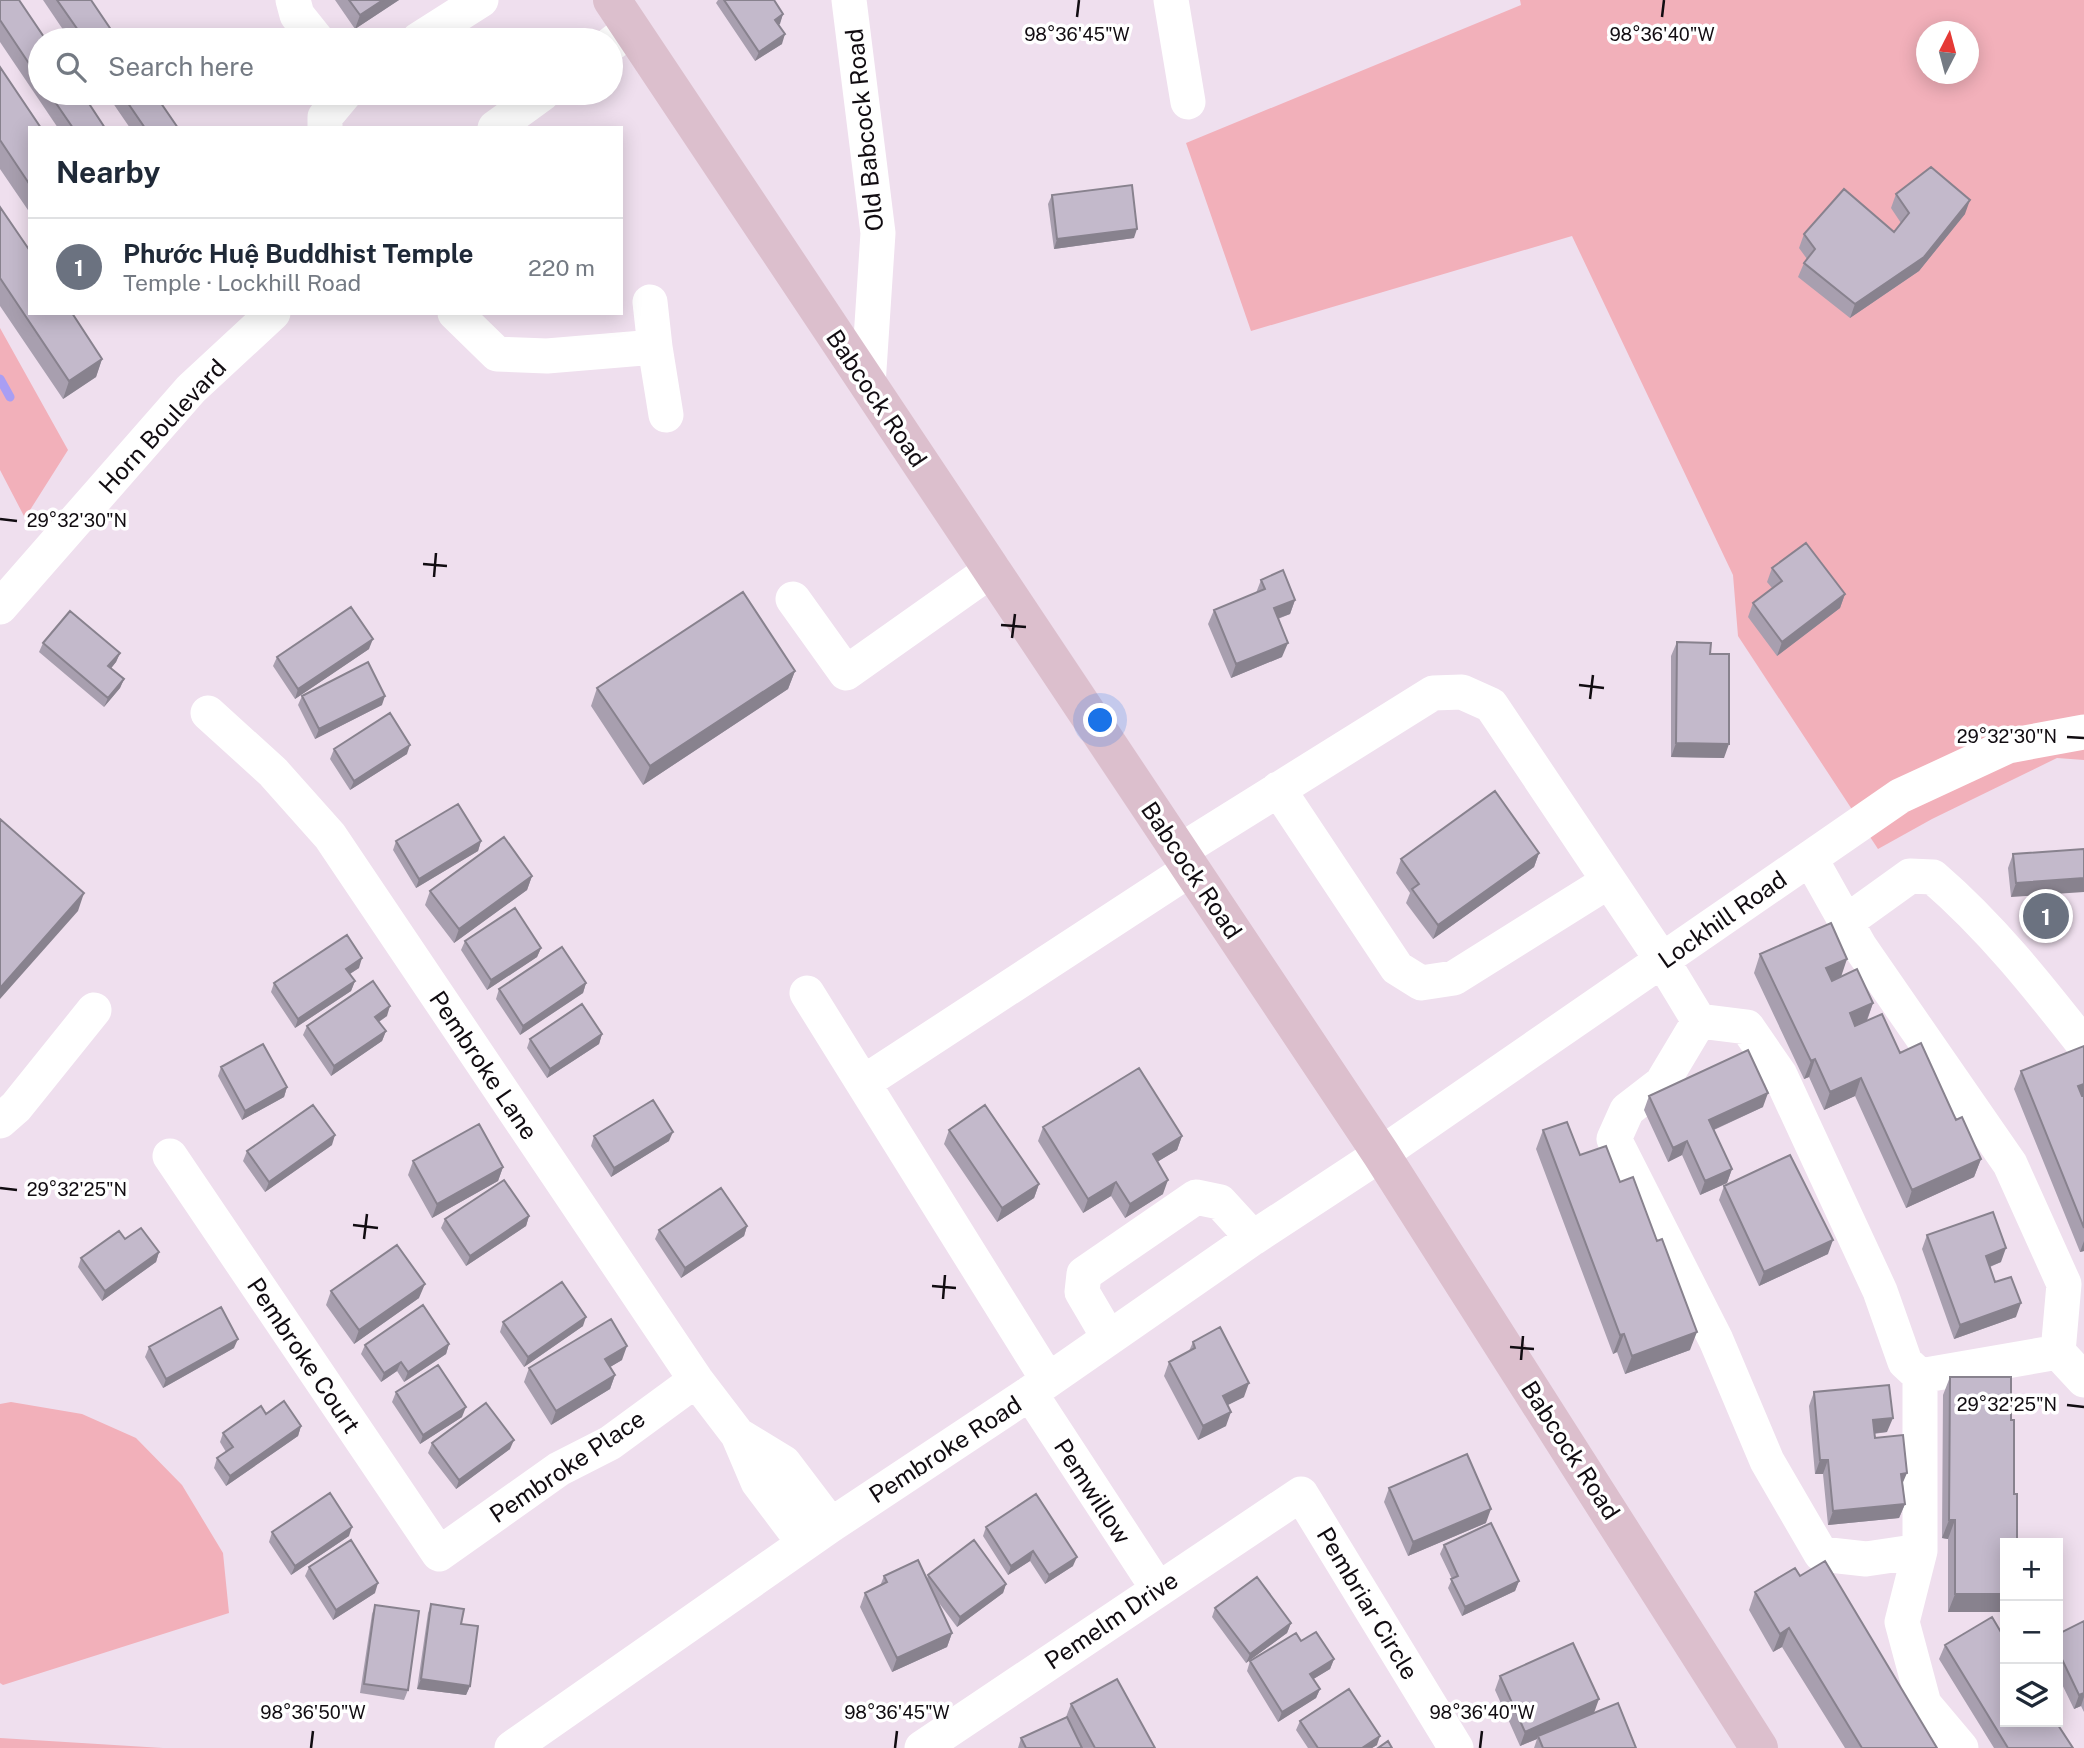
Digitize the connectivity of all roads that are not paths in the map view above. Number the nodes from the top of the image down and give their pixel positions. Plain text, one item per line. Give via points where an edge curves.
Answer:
1 (293, 0) edge
2 (481, 0) edge
3 (849, 0) edge
4 (1171, 0) edge
5 (307, 28) edge
6 (437, 28) edge
7 (623, 31) edge
8 (1188, 102) dead end
9 (335, 105) edge
10 (527, 105) edge
11 (325, 126) edge
12 (498, 126) edge
13 (650, 302) dead end
14 (271, 315) edge
15 (457, 315) edge
16 (654, 347) junction
17 (868, 385) junction
18 (666, 415) dead end
19 (993, 569) junction
20 (793, 599) dead end
21 (0, 607) edge
22 (208, 713) dead end
23 (2084, 732) edge
24 (1278, 789) junction
25 (1810, 858) junction
26 (1186, 860) junction
27 (1609, 881) junction
28 (1846, 922) junction
29 (1662, 960) junction
30 (807, 993) dead end
31 (94, 1010) dead end
32 (1699, 1021) junction
33 (2084, 1045) edge
34 (863, 1083) junction
35 (0, 1121) edge
36 (1381, 1154) junction
37 (170, 1156) dead end
38 (1252, 1238) junction
39 (2074, 1280) edge
40 (1109, 1338) junction
41 (2057, 1352) junction
42 (1920, 1376) junction
43 (696, 1380) junction
44 (2084, 1380) edge
45 (1039, 1387) junction
46 (1301, 1494) joint
47 (818, 1534) junction
48 (1920, 1551) junction
49 (439, 1554) joint
50 (1158, 1589) junction
51 (512, 1748) edge
52 (922, 1748) edge
53 (1457, 1748) edge
54 (1759, 1748) edge
55 (1961, 1748) edge

1 - 5 street
2 - 6 street
3 - 17 street, Old Babcock Road via 878,233
4 - 8 street
7 - 17 main road, Babcock Road
9 - 11 street via 325,117
10 - 12 street
13 - 16 street
14 - 21 street, Horn Boulevard via 191,389
15 - 16 street via 497,354 547,356
16 - 18 street
17 - 19 main road, Babcock Road
19 - 20 street via 846,673
19 - 26 main road, Babcock Road
22 - 43 street, Pembroke Lane via 273,772 330,836
23 - 25 street, Lockhill Road via 2008,746 1962,765 1900,796
24 - 26 street
24 - 27 street via 1433,693 1462,692 1491,705
24 - 27 street via 1397,968 1421,984 1454,978
25 - 28 street
25 - 29 street, Lockhill Road
26 - 34 street
26 - 36 main road, Babcock Road
27 - 29 street
28 - 33 street via 1910,876 1933,877 1972,911 2030,975
28 - 39 street via 2010,1164
29 - 32 street
29 - 36 street, Lockhill Road
30 - 34 street, Pemwillow
31 - 35 street
32 - 42 street via 1746,1027 1780,1075 1880,1291 1905,1362
32 - 48 street via 1662,1083 1627,1110 1614,1139 1716,1340 1767,1461 1821,1553 1866,1559
34 - 45 street, Pemwillow
36 - 38 street, Pembroke Road
36 - 54 main road, Babcock Road
37 - 49 street, Pembroke Court
38 - 40 street, Pembroke Road
38 - 40 street via 1220,1202 1196,1197 1084,1274 1082,1293
39 - 41 street
40 - 45 street, Pembroke Road
41 - 42 street
41 - 44 street
42 - 48 street
43 - 47 street, Pembroke Lane via 738,1435 758,1482
43 - 49 street, Pembroke Place via 610,1443 559,1469
45 - 47 street, Pembroke Road
45 - 50 street, Pemwillow
46 - 50 street, Pemelm Drive
46 - 53 street, Pembriar Circle
47 - 51 street, Pembroke Road
48 - 55 street via 1902,1622 1924,1704
50 - 52 street, Pemelm Drive

